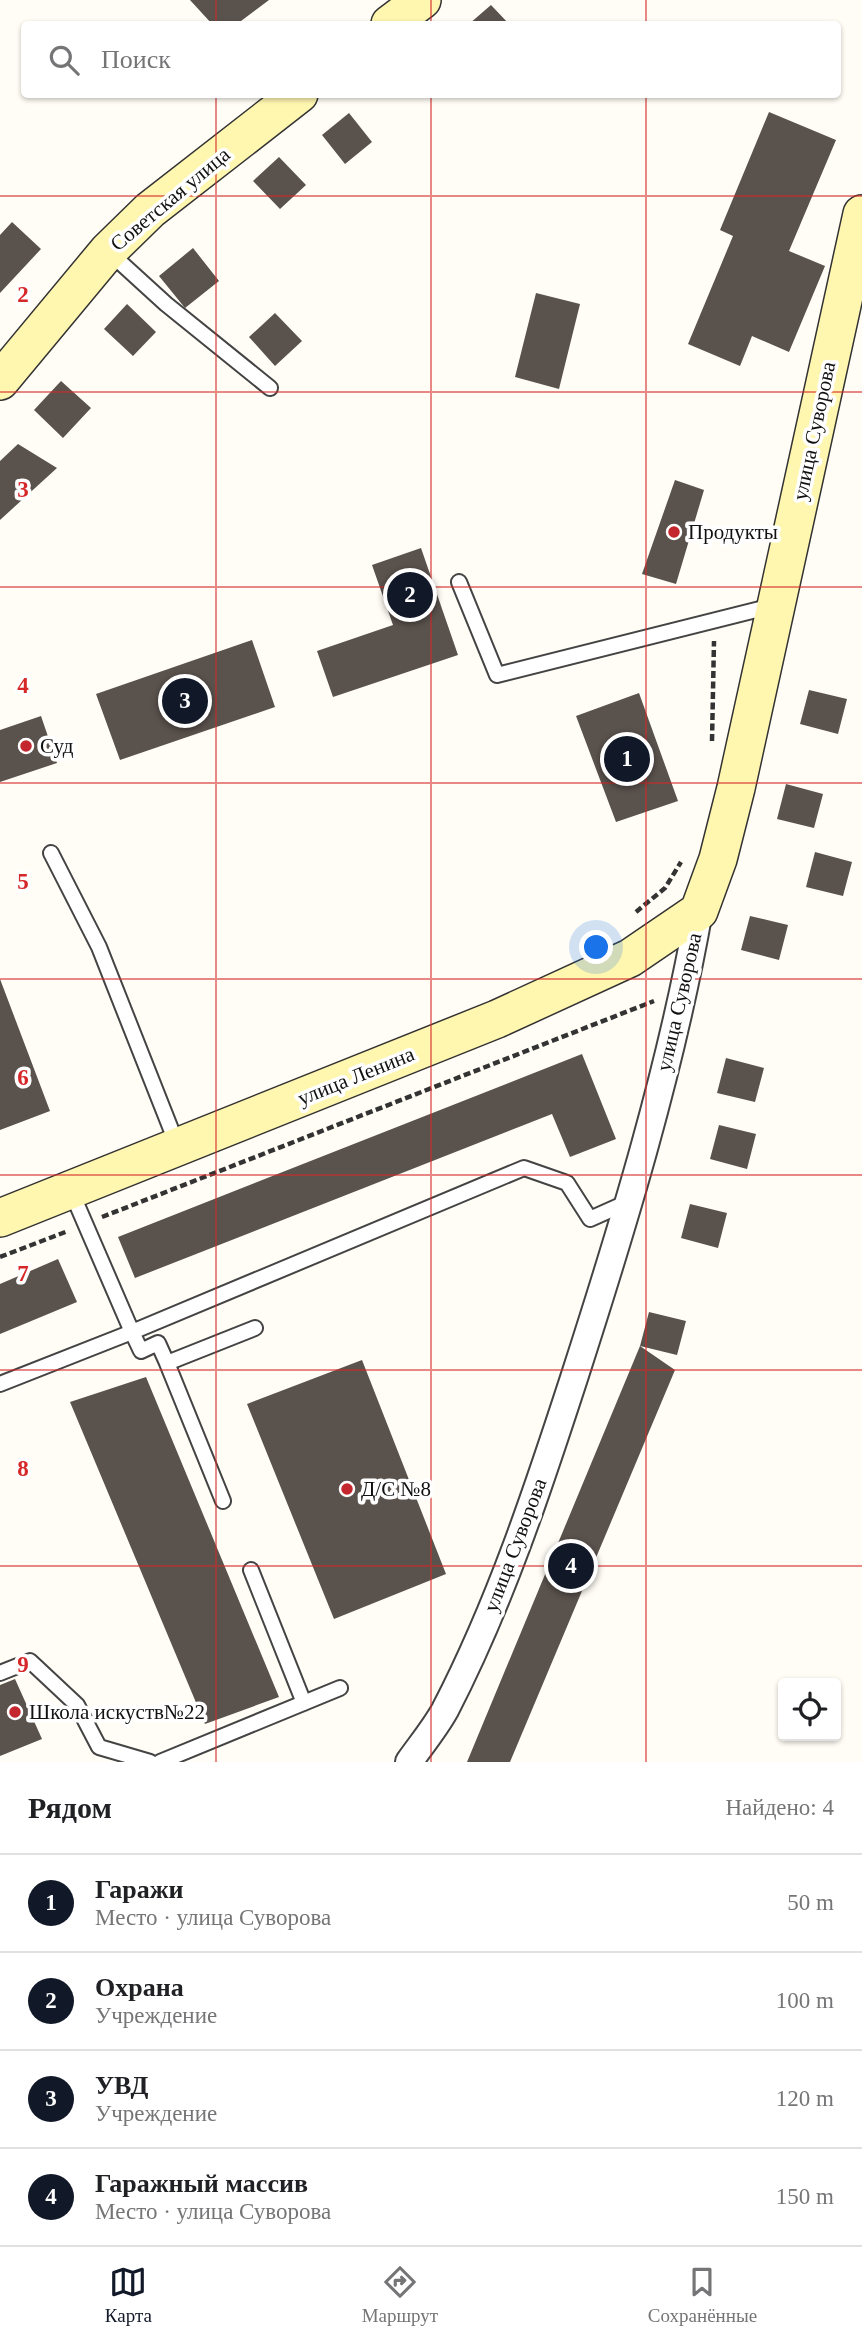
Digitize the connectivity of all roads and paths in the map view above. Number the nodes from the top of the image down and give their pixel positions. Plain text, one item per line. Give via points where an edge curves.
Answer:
1 (422, 0) edge
2 (394, 21) edge
3 (294, 98) edge
4 (862, 214) edge
5 (108, 251) junction
6 (0, 381) edge
7 (270, 388) dead end
8 (459, 582) dead end
9 (777, 605) junction
10 (714, 621) junction
11 (712, 753) dead end
12 (687, 852) dead end
13 (51, 853) dead end
14 (699, 911) junction
15 (634, 915) dead end
16 (685, 988) junction
17 (178, 1148) junction
18 (71, 1191) junction
19 (630, 1201) junction
20 (0, 1218) edge
21 (85, 1224) junction
22 (0, 1257) edge
23 (255, 1328) dead end
24 (132, 1332) junction
25 (167, 1363) junction
26 (0, 1384) edge
27 (223, 1501) dead end
28 (251, 1570) dead end
29 (0, 1673) edge
30 (340, 1688) dead end
31 (304, 1703) junction
32 (150, 1762) edge
33 (160, 1762) edge
34 (409, 1762) edge

1 - 2 street
3 - 5 street, Советская улица via 150,210
4 - 9 street, улица Суворова
5 - 6 street, Советская улица
5 - 7 lane
8 - 10 lane via 498,675
9 - 10 lane
9 - 14 street, улица Суворова via 718,859
10 - 11 path
12 - 15 path via 665,888
13 - 17 lane via 99,947
14 - 16 street, улица Суворова
14 - 17 street, улица Ленина via 630,958 497,1019
16 - 19 street, улица Суворова
16 - 21 path
17 - 18 street, улица Ленина
18 - 20 street, улица Ленина
18 - 21 lane
19 - 24 lane via 590,1219 567,1183 524,1168
19 - 34 street, улица Суворова via 543,1475 491,1610 444,1712
21 - 22 path
21 - 24 lane
23 - 25 lane
24 - 25 lane via 141,1351 158,1343
24 - 26 lane
25 - 27 lane
28 - 31 lane
29 - 32 lane via 30,1661 77,1705 99,1747
30 - 31 lane
31 - 33 lane

